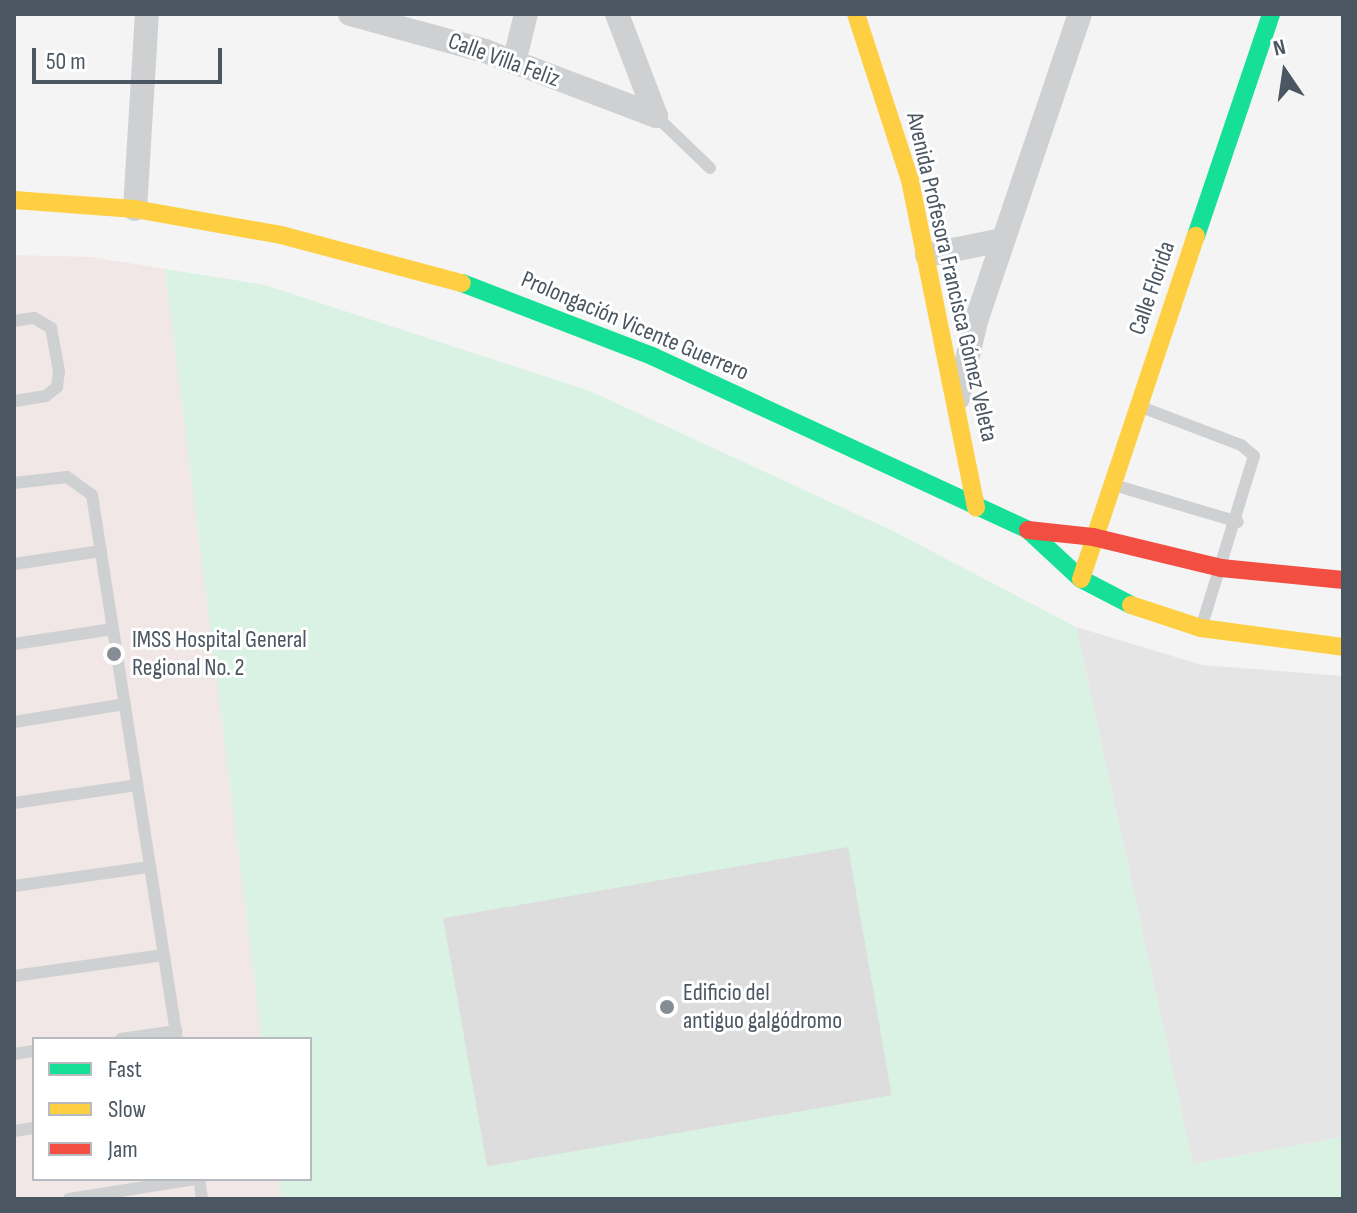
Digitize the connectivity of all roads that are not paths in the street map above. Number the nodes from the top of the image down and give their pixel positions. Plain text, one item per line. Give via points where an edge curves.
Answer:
1 (147, 14) edge
2 (350, 14) edge
3 (526, 14) edge
4 (617, 14) edge
5 (856, 14) edge
6 (1080, 14) edge
7 (1271, 14) edge
8 (514, 62) junction
9 (660, 122) junction
10 (710, 168) dead end
11 (14, 200) edge
12 (135, 209) junction
13 (1003, 240) junction
14 (927, 255) junction
15 (14, 321) edge
16 (958, 398) junction
17 (14, 401) edge
18 (1138, 406) junction
19 (14, 483) edge
20 (1111, 484) junction
21 (976, 507) junction
22 (1238, 522) junction
23 (1028, 530) junction
24 (1093, 537) junction
25 (101, 551) junction
26 (14, 564) edge
27 (1221, 568) junction
28 (1081, 579) junction
29 (1343, 580) edge
30 (1201, 628) junction
31 (113, 629) junction
32 (14, 644) edge
33 (1343, 647) edge
34 (125, 704) junction
35 (14, 722) edge
36 (137, 785) junction
37 (14, 803) edge
38 (150, 867) junction
39 (14, 886) edge
40 (164, 955) junction
41 (14, 976) edge
42 (177, 1035) edge
43 (149, 1037) edge
44 (184, 1181) edge
45 (69, 1199) edge

1 - 12 street
2 - 8 street, Calle Villa Feliz
3 - 8 street
4 - 9 street
5 - 14 main road, Avenida Profesora Francisca Gómez Veleta via 892,112
6 - 13 street
7 - 18 main road, Calle Florida
8 - 9 street, Calle Villa Feliz
9 - 10 lane
11 - 12 main road, Prolongación Vicente Guerrero
12 - 21 main road, Prolongación Vicente Guerrero via 352,250 495,293 624,343
13 - 14 street
13 - 16 street
14 - 16 main road, Avenida Profesora Francisca Gómez Veleta
15 - 17 lane via 34,318 51,328 59,371 57,387 46,396
16 - 21 main road, Avenida Profesora Francisca Gómez Veleta
18 - 20 main road, Calle Florida
18 - 22 lane via 1250,450 1254,463
19 - 25 lane via 67,477 92,495
20 - 22 lane
20 - 24 main road, Calle Florida
21 - 23 main road, Prolongación Vicente Guerrero
22 - 27 lane
23 - 24 main road, Prolongación Vicente Guerrero
23 - 28 main road, Prolongación Vicente Guerrero
24 - 27 main road, Prolongación Vicente Guerrero
24 - 28 main road, Calle Florida
25 - 26 lane
25 - 31 lane
27 - 29 main road, Prolongación Vicente Guerrero
27 - 30 lane
28 - 30 main road, Prolongación Vicente Guerrero via 1136,607
30 - 33 main road, Prolongación Vicente Guerrero
31 - 32 lane
31 - 34 lane
34 - 35 lane
34 - 36 lane
36 - 37 lane
36 - 38 lane
38 - 39 lane
38 - 40 lane
40 - 41 lane
40 - 42 lane
42 - 43 lane
44 - 45 lane

